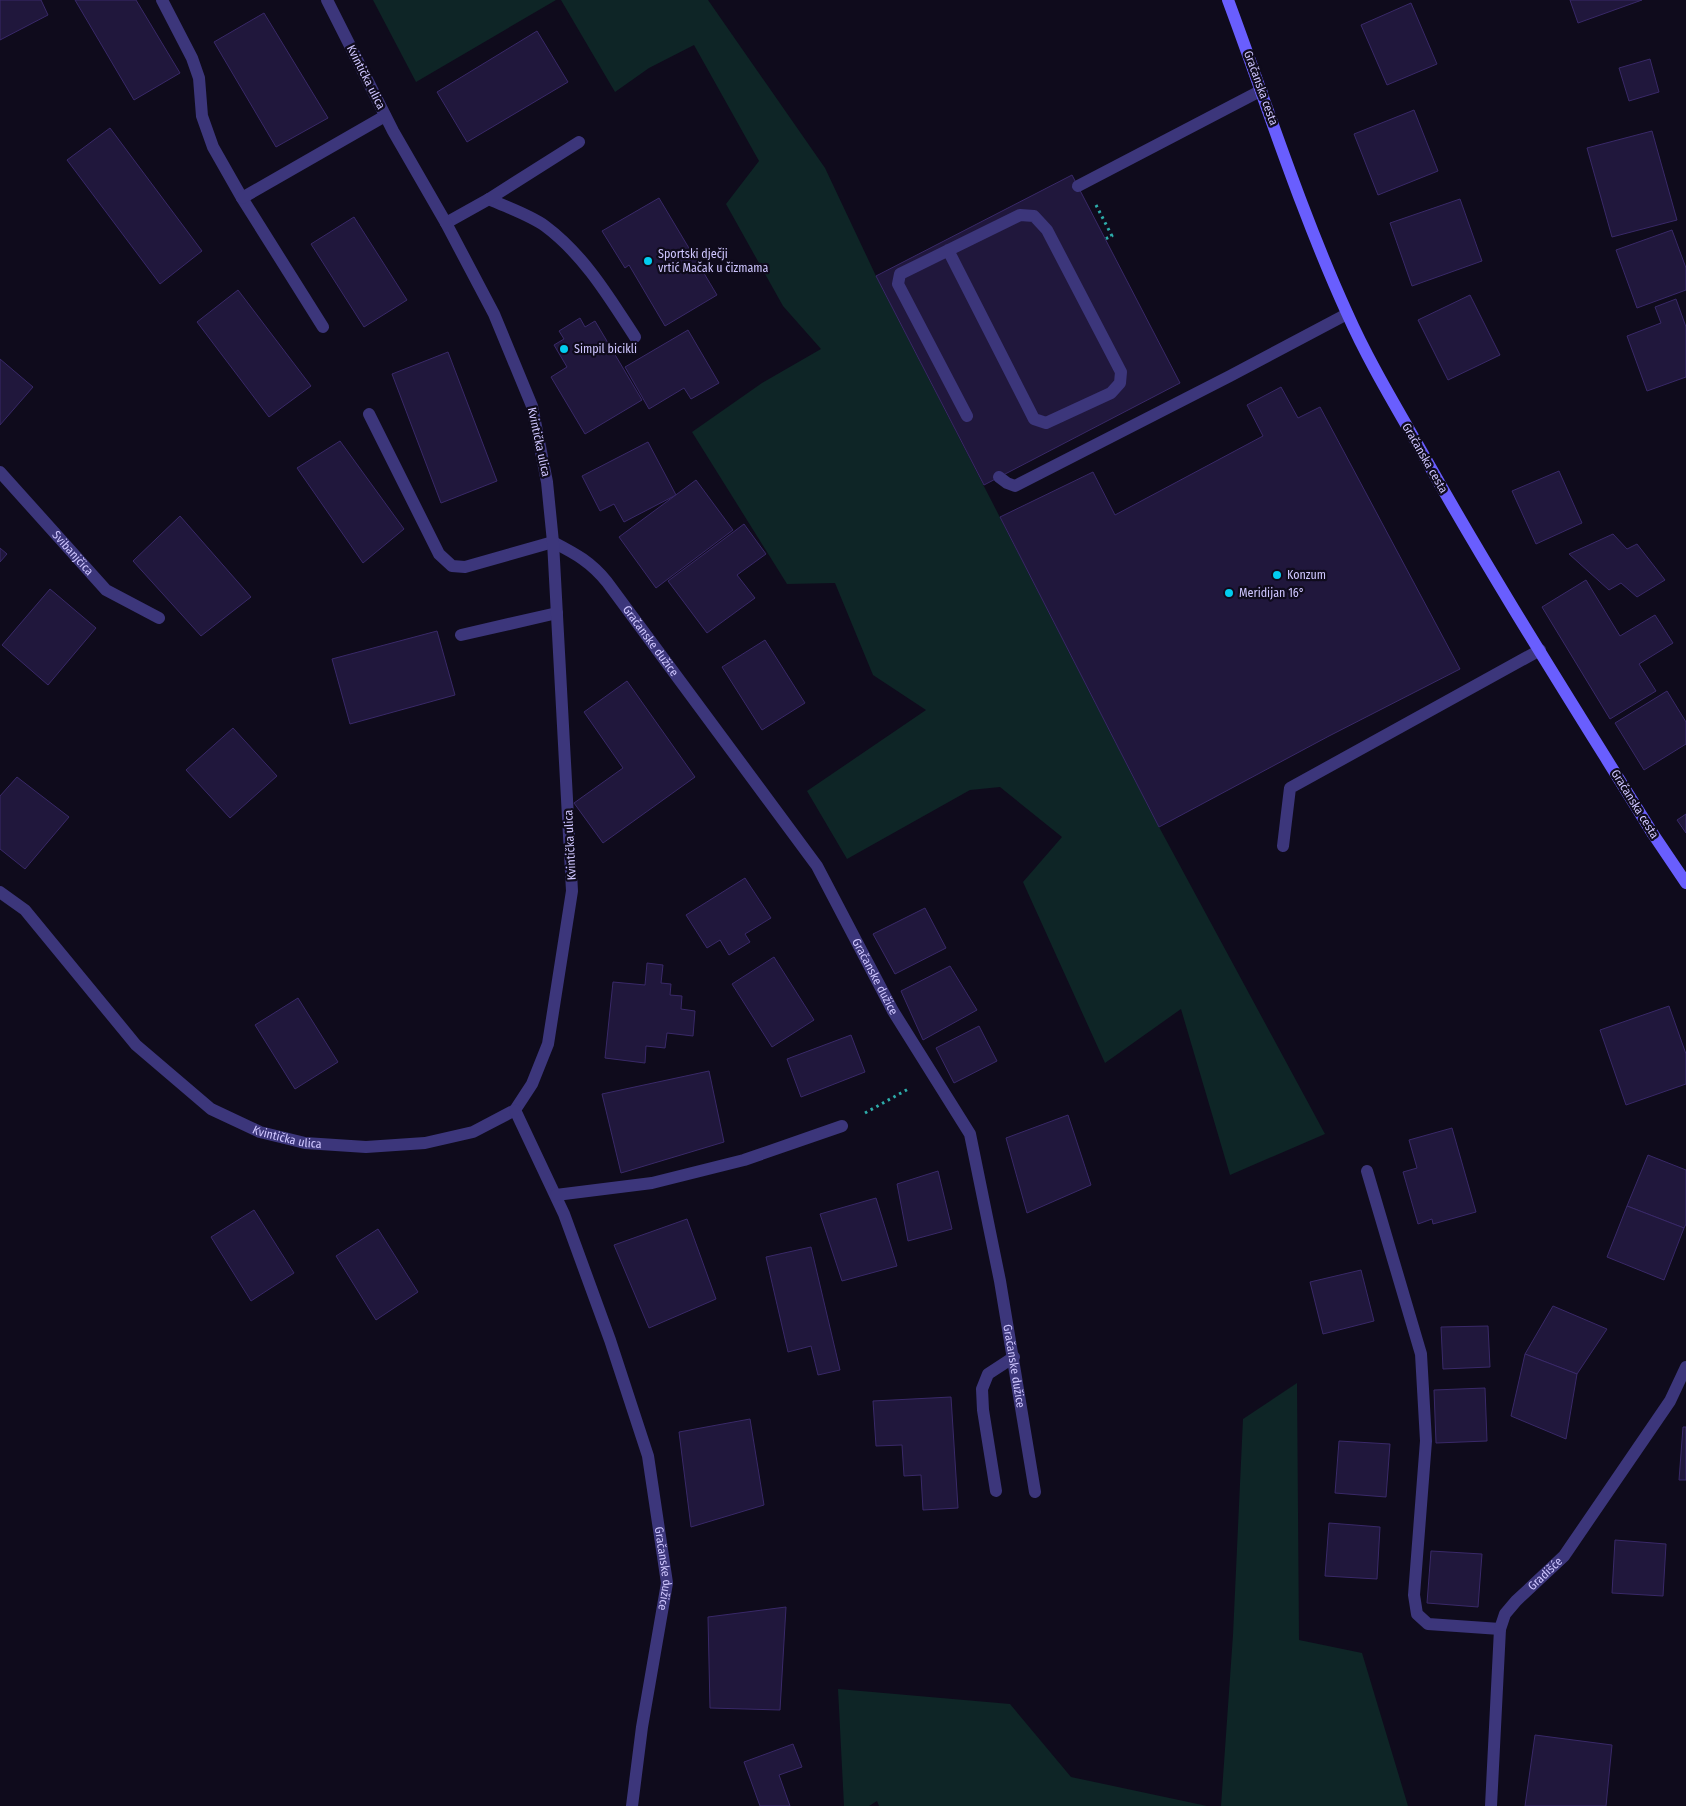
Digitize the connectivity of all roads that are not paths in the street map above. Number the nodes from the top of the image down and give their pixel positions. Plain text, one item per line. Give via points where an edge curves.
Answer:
1 (162, 0) edge
2 (327, 0) edge
3 (1228, 0) edge
4 (1262, 90) junction
5 (386, 116) junction
6 (579, 142) dead end
7 (1078, 186) dead end
8 (242, 198) junction
9 (489, 199) junction
10 (446, 223) junction
11 (948, 250) junction
12 (1347, 314) junction
13 (322, 327) dead end
14 (635, 337) dead end
15 (369, 414) dead end
16 (966, 416) dead end
17 (0, 472) edge
18 (999, 477) dead end
19 (553, 542) junction
20 (557, 613) junction
21 (158, 618) dead end
22 (461, 635) dead end
23 (1540, 650) junction
24 (1283, 846) dead end
25 (1686, 883) edge
26 (0, 892) edge
27 (515, 1110) junction
28 (842, 1126) road end
29 (1367, 1171) dead end
30 (556, 1195) junction
31 (1014, 1357) junction
32 (1686, 1368) edge
33 (996, 1490) dead end
34 (1035, 1492) dead end
35 (1500, 1629) junction
36 (632, 1806) edge
37 (1491, 1806) edge

1 - 8 street via 199,78 202,116 213,147
2 - 5 street, Kvintička ulica
3 - 4 main road, Gračanska cesta
4 - 7 street
4 - 12 main road, Gračanska cesta
5 - 8 street
5 - 10 street, Kvintička ulica
6 - 9 street
8 - 13 street
9 - 10 street
9 - 14 street via 544,225 571,248 606,291
10 - 19 street, Kvintička ulica via 494,314 532,406 547,482
11 - 11 street via 1020,215 1034,216 1047,230 1121,372 1120,383 1111,393 1046,422 1034,419
11 - 16 street via 900,274 898,284
12 - 18 street via 1015,486
12 - 23 main road, Gračanska cesta via 1454,510
15 - 19 street via 439,554 452,566 465,567
17 - 21 street, Svibanjčica via 106,590
19 - 20 street, Kvintička ulica
19 - 31 street, Gračanske dužice via 580,556 607,582 817,866 893,1011 970,1134
20 - 22 street
20 - 27 street, Kvintička ulica via 572,891 548,1044 532,1084
23 - 24 street via 1290,788
23 - 25 main road, Gračanska cesta
26 - 27 street, Kvintička ulica via 25,910 136,1045 211,1109 260,1132 305,1143 366,1147 425,1143 472,1132
27 - 30 street, Gračanske dužice
28 - 30 street via 744,1160 652,1183
29 - 35 street via 1421,1354 1426,1441 1414,1595 1417,1614 1428,1624
30 - 36 street, Gračanske dužice via 610,1340 648,1456 667,1583
31 - 33 street via 988,1374 982,1389
31 - 34 street, Gračanske dužice
32 - 35 street, Gradišće via 1670,1401 1564,1556 1516,1601 1505,1614
35 - 37 street, Gradišće

